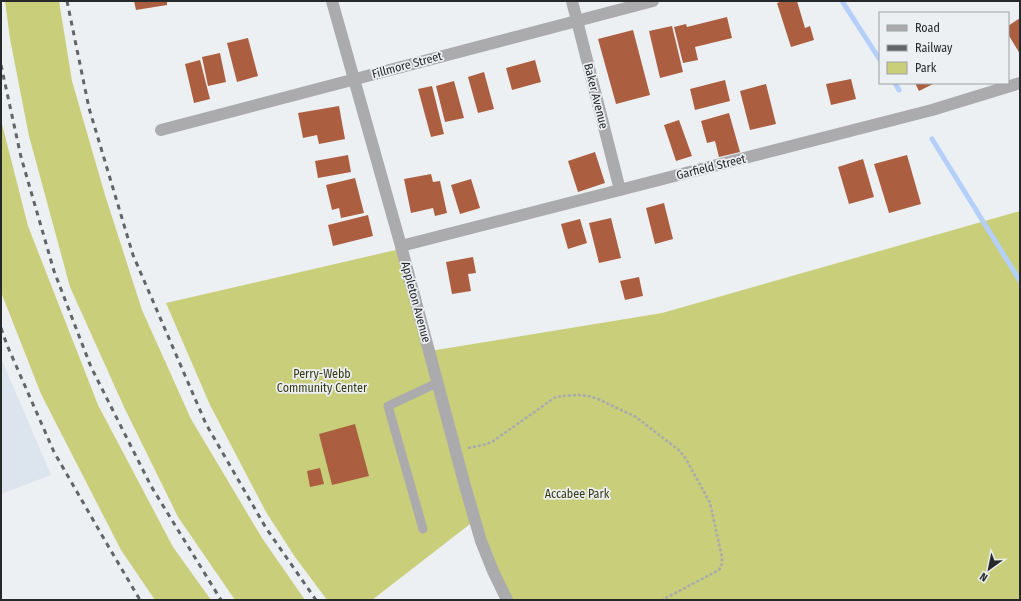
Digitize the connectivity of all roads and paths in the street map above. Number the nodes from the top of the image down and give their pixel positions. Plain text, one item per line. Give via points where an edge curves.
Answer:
1 (332, 1) edge
2 (572, 1) edge
3 (653, 1) edge
4 (577, 21) junction
5 (354, 80) junction
6 (1020, 83) edge
7 (161, 130) dead end
8 (620, 190) junction
9 (401, 246) junction
10 (437, 383) junction
11 (456, 451) junction
12 (423, 529) dead end
13 (507, 600) edge
14 (662, 600) edge

1 - 5 street, Appleton Avenue
2 - 4 street, Baker Avenue
3 - 4 street, Fillmore Street
4 - 5 street, Fillmore Street
4 - 8 street, Baker Avenue
5 - 7 street, Fillmore Street
5 - 9 street, Appleton Avenue
6 - 8 street, Garfield Street via 932,110
8 - 9 street, Garfield Street
9 - 10 street, Appleton Avenue
10 - 11 street, Appleton Avenue
10 - 12 lane via 388,406
11 - 13 street, Appleton Avenue via 481,541
11 - 14 path via 492,442 548,402 561,396 589,396 636,417 680,451 686,459 710,502 722,556 719,570

